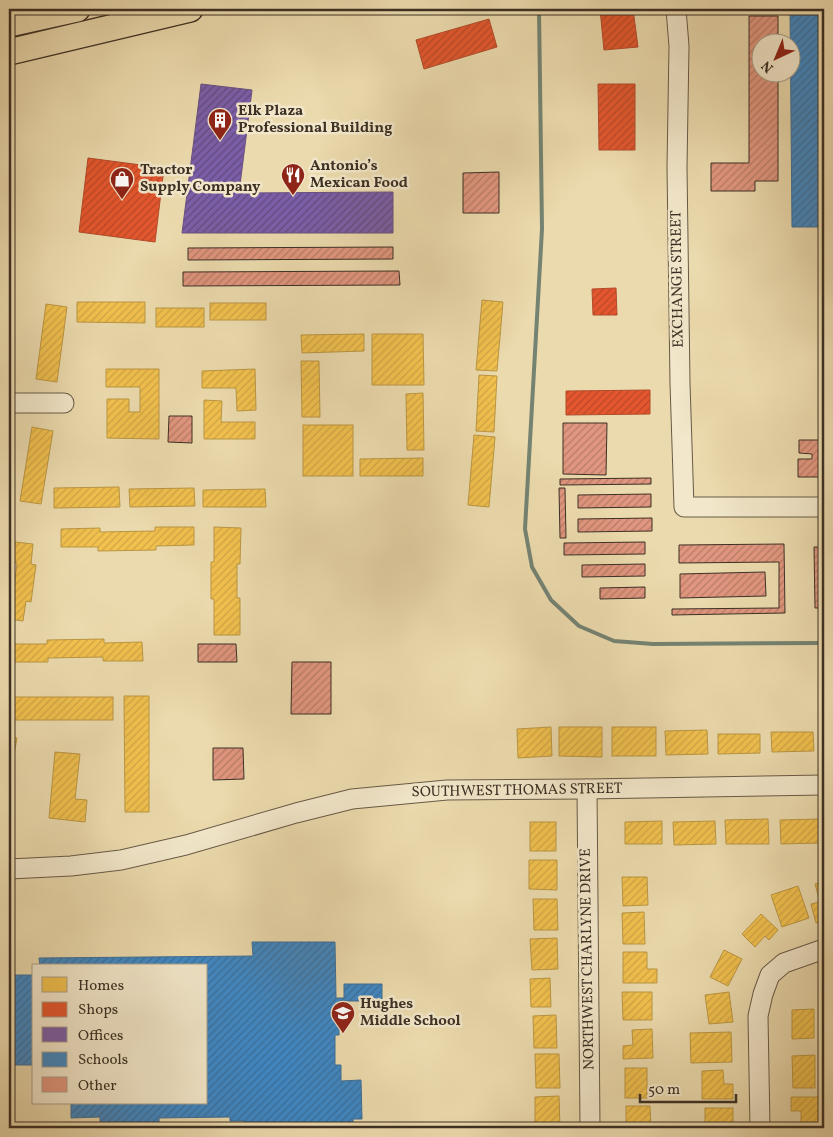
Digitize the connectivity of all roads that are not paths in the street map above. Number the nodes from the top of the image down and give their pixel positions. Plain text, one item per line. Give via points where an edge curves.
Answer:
1 (77, 9) edge
2 (190, 9) edge
3 (676, 9) edge
4 (9, 24) edge
5 (9, 52) edge
6 (9, 403) edge
7 (64, 403) dead end
8 (824, 507) edge
9 (824, 785) edge
10 (586, 789) junction
11 (9, 869) edge
12 (824, 950) edge
13 (590, 1128) edge
14 (760, 1128) edge

1 - 4 main road
2 - 5 main road
3 - 8 street, EXCHANGE STREET via 684,507
6 - 7 street
9 - 10 street, SOUTHWEST THOMAS STREET
10 - 11 street, SOUTHWEST THOMAS STREET via 447,790 352,799 120,860
10 - 13 street, NORTHWEST CHARLYNE DRIVE
12 - 14 street via 784,963 770,975 763,994 758,1016

